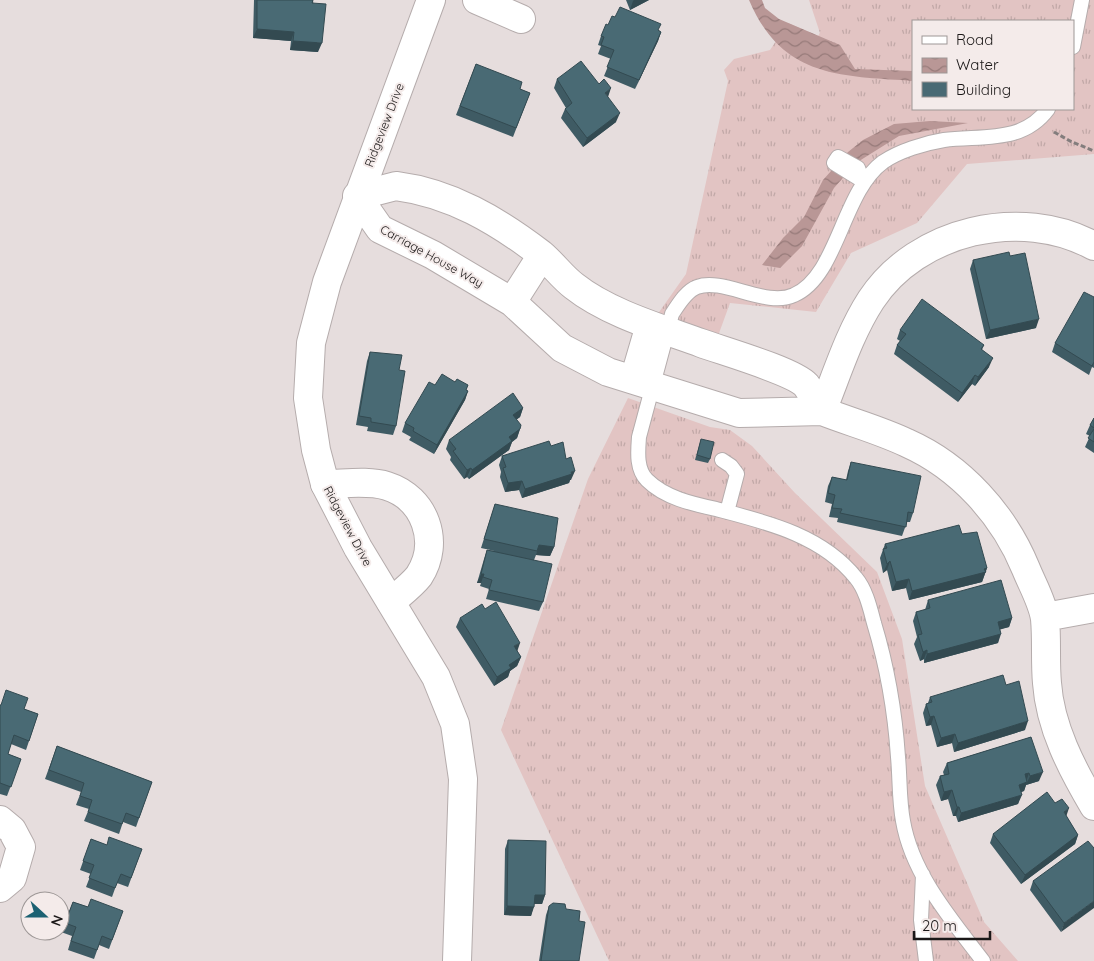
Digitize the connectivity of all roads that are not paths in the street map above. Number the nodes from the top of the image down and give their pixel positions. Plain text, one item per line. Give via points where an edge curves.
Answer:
1 (431, 0) edge
2 (477, 0) edge
3 (1082, 0) edge
4 (1094, 3) edge
5 (521, 19) dead end
6 (1074, 42) edge
7 (1045, 114) edge
8 (357, 196) junction
9 (1094, 246) edge
10 (542, 255) junction
11 (512, 302) junction
12 (659, 328) junction
13 (644, 383) junction
14 (822, 411) junction
15 (722, 460) dead end
16 (325, 484) junction
17 (727, 512) junction
18 (391, 602) junction
19 (1094, 608) edge
20 (1045, 617) junction
21 (1094, 806) edge
22 (0, 820) edge
23 (923, 875) junction
24 (0, 888) edge
25 (457, 961) edge
26 (926, 961) edge
27 (982, 961) edge

1 - 8 street, Ridgeview Drive
2 - 5 street
3 - 4 lane
3 - 6 lane
7 - 12 lane via 1026,130 1008,136 943,140 909,150 858,175 822,267 808,288 792,297 770,298 707,285 696,287
8 - 10 street via 396,186 444,196 492,221
8 - 11 street, Carriage House Way via 380,229 433,255
8 - 16 street, Ridgeview Drive via 311,343 308,398
9 - 14 street via 1051,230 1016,226 982,229 952,238 923,252 896,272 872,299 854,330
10 - 11 street
10 - 12 street via 574,286 603,304
11 - 13 street, Carriage House Way via 562,348 608,372
12 - 13 street
12 - 14 street via 783,372 805,384
13 - 14 street, Carriage House Way via 740,413
13 - 17 lane via 638,455 647,480 669,495
14 - 20 street, Carriage House Way via 908,443 942,463 972,488 1000,520 1019,552
15 - 17 lane via 736,474
16 - 18 street, Ridgeview Drive
16 - 18 street via 386,485 403,493 417,506 427,523 430,540 428,558 418,577
17 - 23 lane via 800,535 818,545 857,579 870,608 889,688 903,822
18 - 25 street, Ridgeview Drive via 436,677 455,724 460,751 463,816
19 - 20 street
20 - 21 street, Carriage House Way via 1047,686 1057,728 1074,772
22 - 24 street via 12,830 21,847 12,878
23 - 26 lane via 921,920
23 - 27 lane

